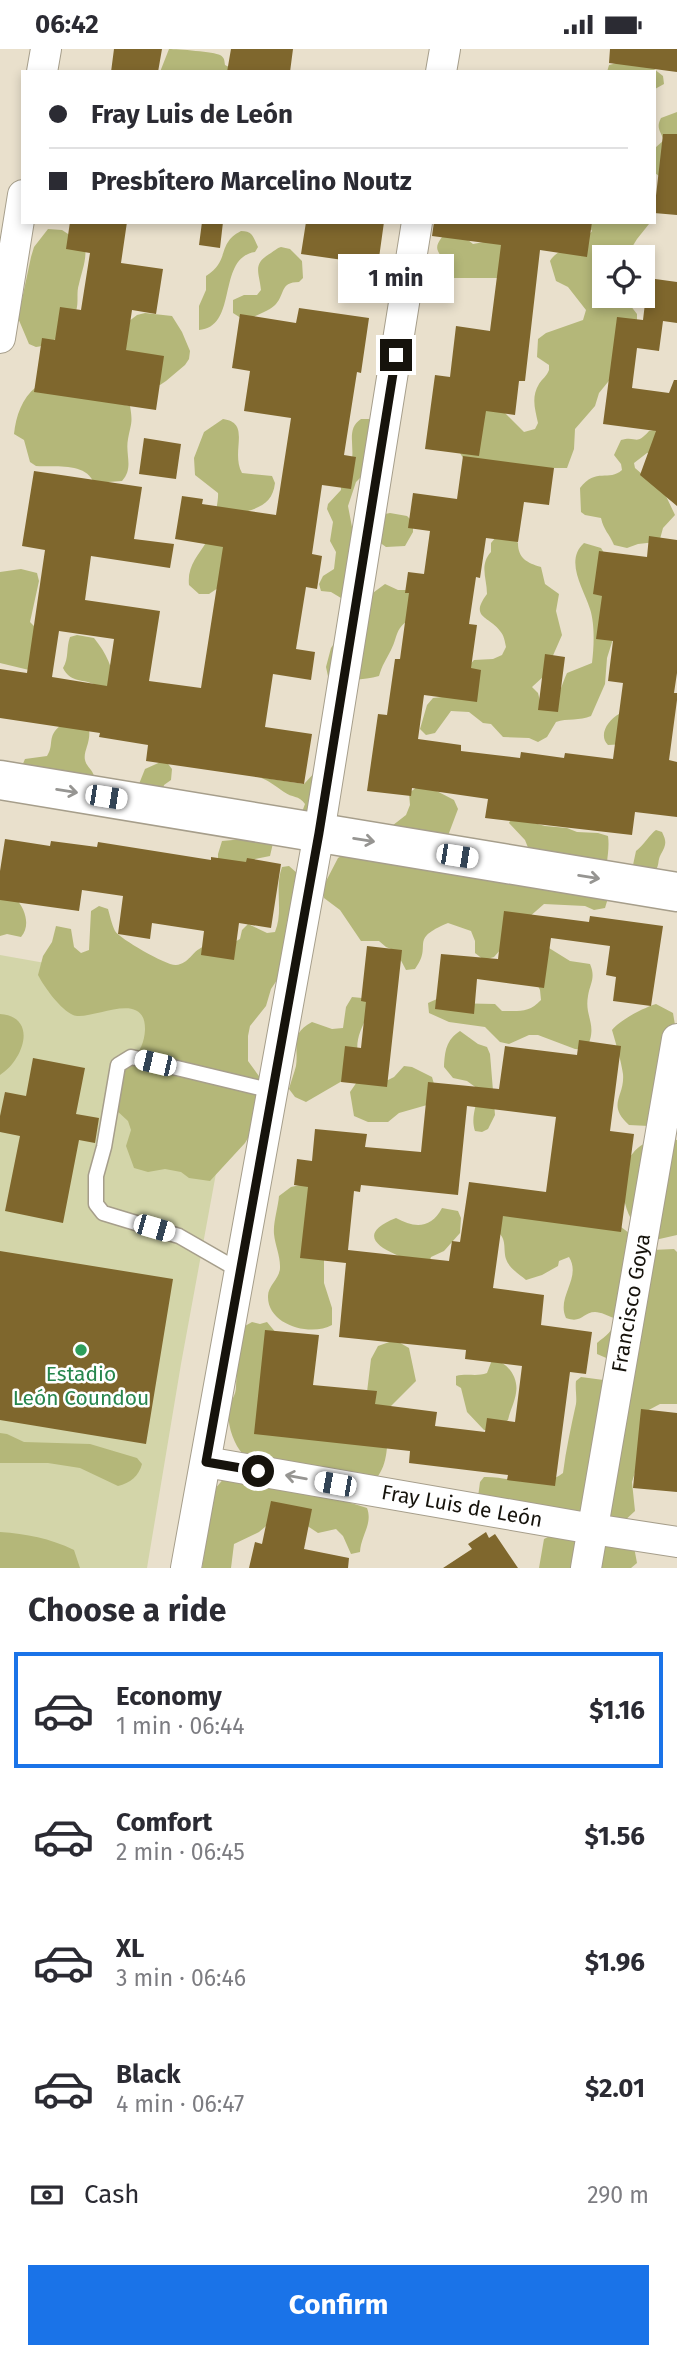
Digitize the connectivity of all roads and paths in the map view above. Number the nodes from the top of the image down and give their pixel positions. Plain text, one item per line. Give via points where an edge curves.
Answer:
1 (46, 49) edge
2 (445, 49) edge
3 (42, 70) edge
4 (441, 70) edge
5 (21, 207) edge
6 (417, 224) edge
7 (0, 338) edge
8 (0, 780) edge
9 (319, 833) junction
10 (677, 892) edge
11 (677, 1039) edge
12 (273, 1091) junction
13 (240, 1271) junction
14 (206, 1462) junction
15 (593, 1529) junction
16 (677, 1542) edge
17 (186, 1568) edge
18 (586, 1568) edge

1 - 3 street
2 - 4 street
5 - 7 street
6 - 9 street
8 -> 9 street
9 -> 10 street
9 - 12 street
11 - 15 street, Francisco Goya
12 - 13 street
12 - 13 lane via 124,1059 118,1065 96,1176 96,1204 103,1213 179,1235
13 - 14 street
15 -> 14 street, Fray Luis de León
14 - 17 street
15 - 16 street, Fray Luis de León
15 - 18 street, Francisco Goya

